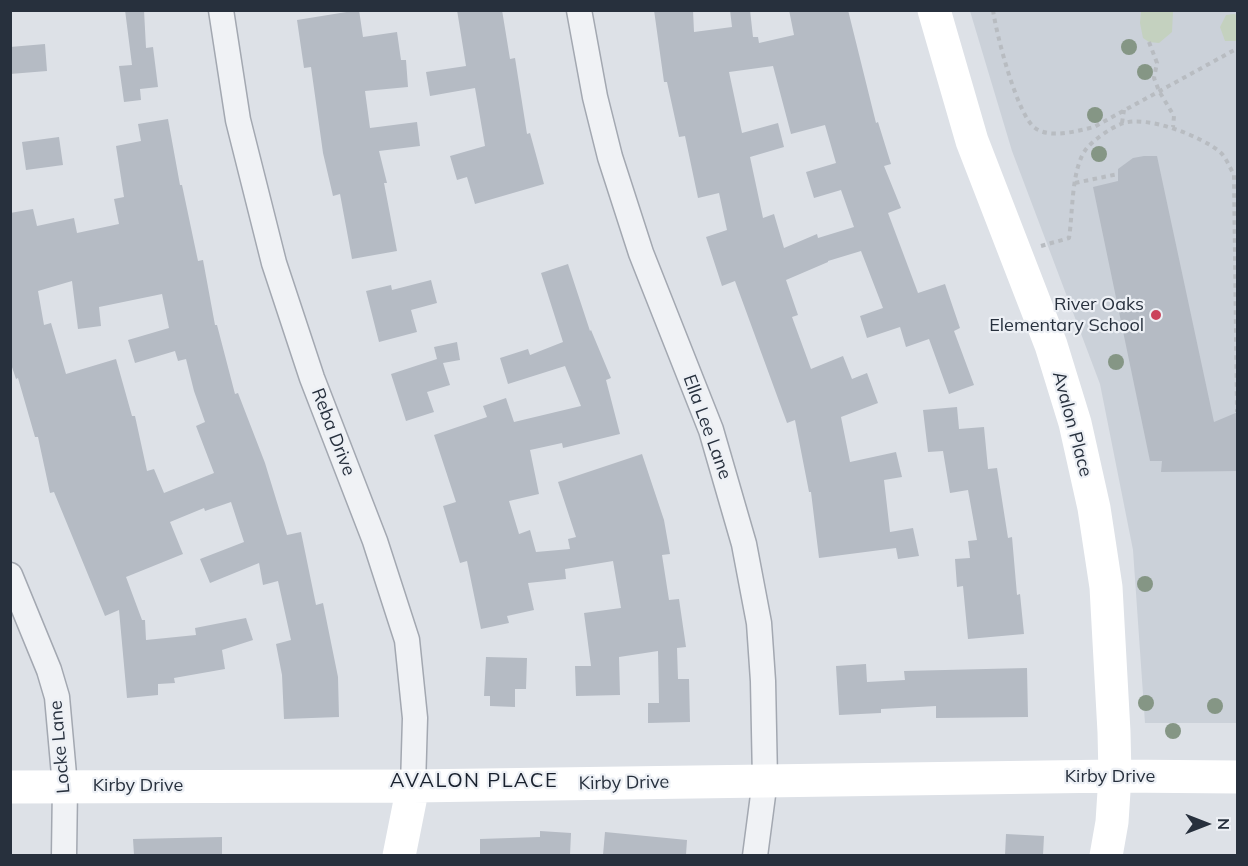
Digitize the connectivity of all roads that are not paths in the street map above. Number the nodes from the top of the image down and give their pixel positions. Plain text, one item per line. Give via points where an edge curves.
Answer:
1 (221, 10) edge
2 (579, 10) edge
3 (933, 10) edge
4 (10, 575) edge
5 (1115, 776) junction
6 (1238, 777) edge
7 (765, 780) junction
8 (64, 786) junction
9 (412, 786) junction
10 (10, 788) edge
11 (64, 855) edge
12 (399, 855) edge
13 (756, 855) edge
14 (1106, 855) edge

1 - 9 street, Reba Drive via 238,120 274,263 407,640 415,718
2 - 7 street, Ella Lee Lane via 610,157 641,253 711,430 744,544 759,623
3 - 5 main road, Avalon Place via 972,141 1051,345 1075,423 1106,587
4 - 8 street, Locke Lane via 57,697
5 - 6 main road, Kirby Drive
5 - 7 main road, Kirby Drive
5 - 14 main road, Avalon Place
7 - 9 main road, Kirby Drive
7 - 13 street, Ella Lee Lane
8 - 9 main road, Kirby Drive
8 - 10 main road, Kirby Drive
8 - 11 street, Locke Lane
9 - 12 main road, Reba Drive

